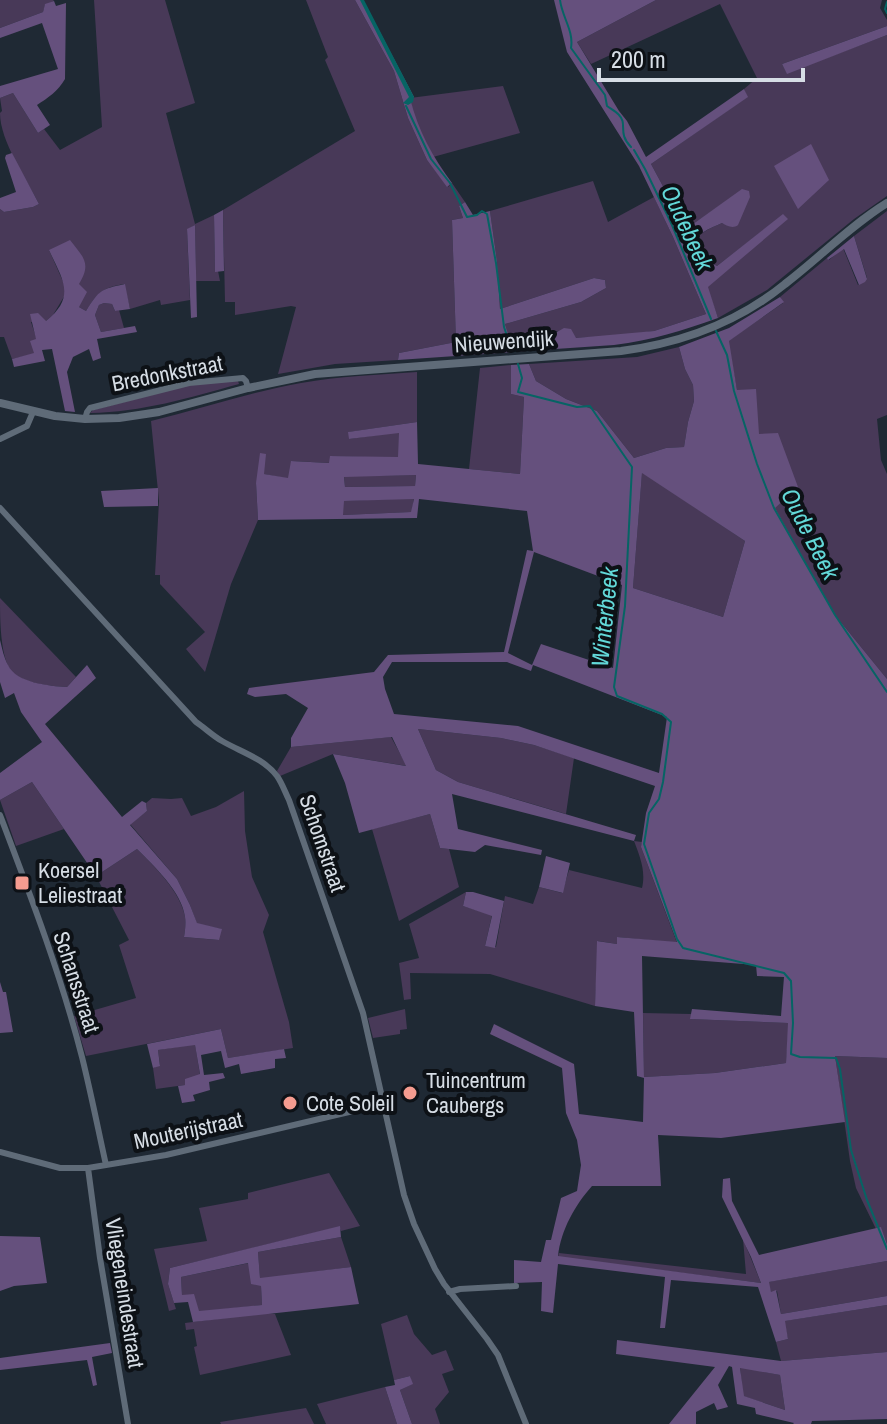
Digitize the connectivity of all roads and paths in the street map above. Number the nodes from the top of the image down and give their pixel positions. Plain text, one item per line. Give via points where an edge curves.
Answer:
1 (887, 203) edge
2 (248, 388) junction
3 (0, 403) edge
4 (33, 412) junction
5 (85, 419) junction
6 (0, 439) edge
7 (0, 508) edge
8 (0, 815) edge
9 (383, 1104) junction
10 (0, 1152) edge
11 (106, 1165) junction
12 (88, 1168) junction
13 (516, 1286) dead end
14 (449, 1292) junction
15 (128, 1424) edge
16 (526, 1424) edge

1 - 2 street, Nieuwendijk via 762,302 717,327 670,342 621,351 347,370
2 - 5 street, Nieuwendijk via 159,412
2 - 5 street, Bredonkstraat via 243,378 189,383 90,408
3 - 4 street
4 - 5 street
4 - 6 street via 27,426
7 - 9 street, Schomstraat via 196,722 275,773 363,1013
8 - 11 street, Schansstraat via 71,1018
9 - 11 street, Mouterijstraat
9 - 14 street, Schomstraat via 408,1208
10 - 12 street, Mouterijstraat via 60,1168
11 - 12 street, Mouterijstraat
12 - 15 street, Vliegeneindestraat
13 - 14 street
14 - 16 street, Schomstraat via 498,1355

